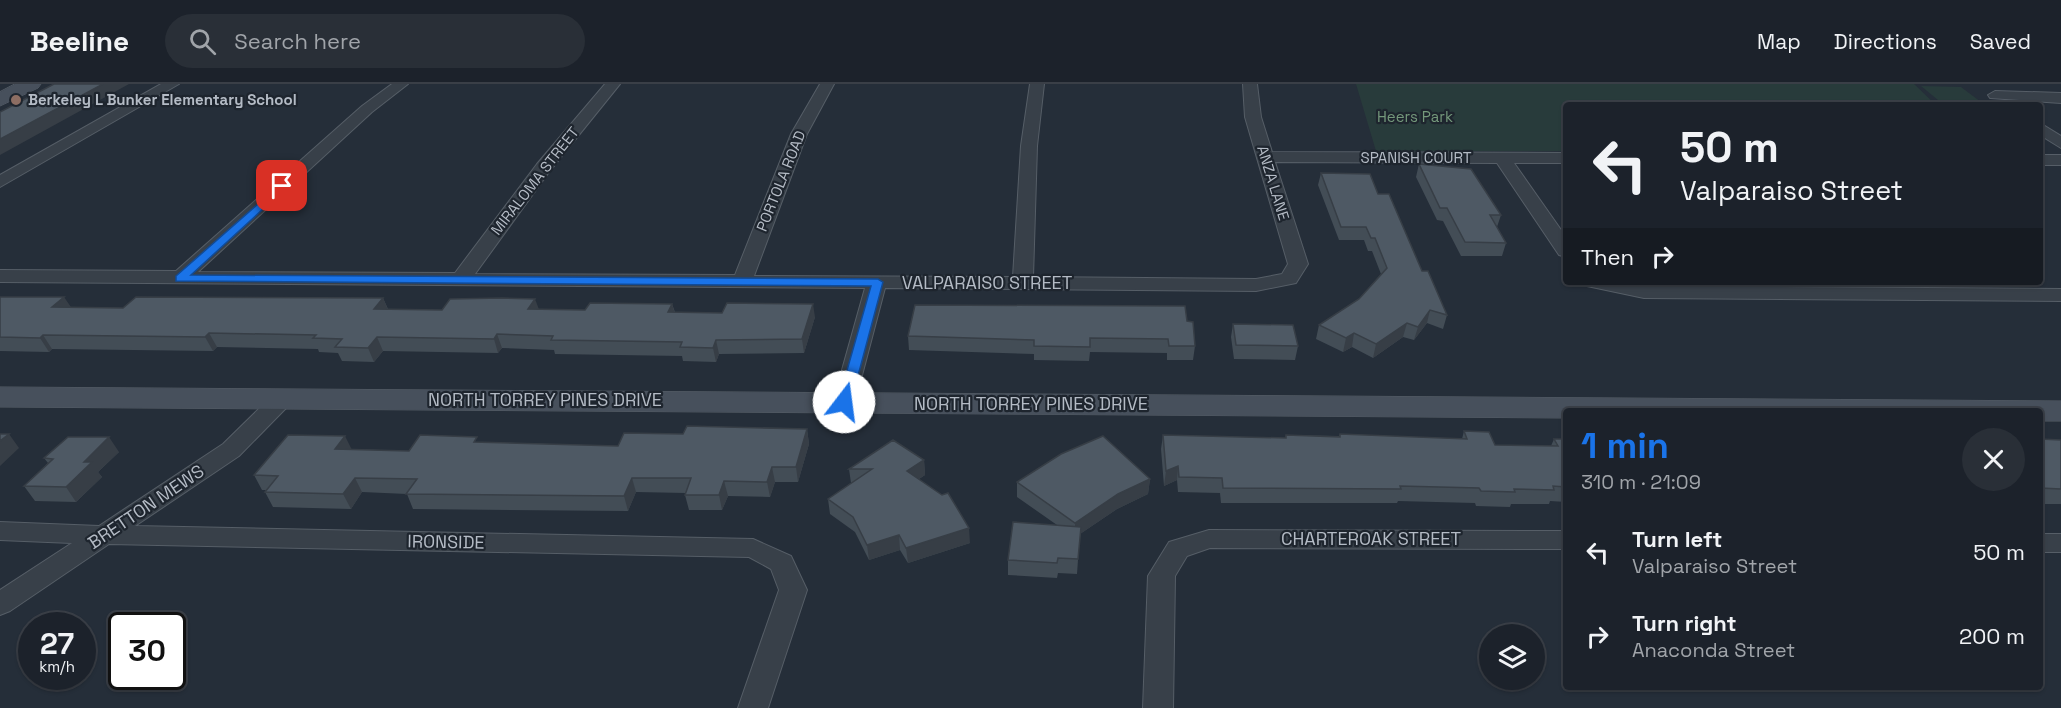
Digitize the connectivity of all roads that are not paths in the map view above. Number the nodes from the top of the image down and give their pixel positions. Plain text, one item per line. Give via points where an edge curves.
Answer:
1 (31, 84) edge
2 (172, 84) edge
3 (401, 84) edge
4 (613, 84) edge
5 (827, 84) edge
6 (1038, 84) edge
7 (1250, 84) edge
8 (1978, 84) edge
9 (1995, 95) junction
10 (2061, 98) edge
11 (0, 99) edge
12 (2004, 102) edge
13 (2043, 130) edge
14 (2061, 143) edge
15 (1265, 157) junction
16 (1502, 158) junction
17 (1563, 158) edge
18 (2043, 160) edge
19 (2061, 160) edge
20 (0, 182) edge
21 (1563, 247) edge
22 (0, 276) edge
23 (180, 278) junction
24 (1289, 279) joint
25 (460, 280) junction
26 (742, 282) junction
27 (878, 282) junction
28 (1023, 284) junction
29 (1606, 285) edge
30 (2061, 295) edge
31 (0, 397) edge
32 (283, 398) junction
33 (844, 402) junction
34 (1655, 408) edge
35 (2043, 411) edge
36 (2061, 411) edge
37 (0, 531) edge
38 (106, 535) junction
39 (1563, 540) edge
40 (2043, 543) edge
41 (2061, 543) edge
42 (0, 604) edge
43 (753, 708) edge
44 (1158, 708) edge

1 - 11 main road
2 - 20 street
3 - 23 street
4 - 25 street, MIRALOMA STREET via 543,168
5 - 26 street, PORTOLA ROAD via 799,134
6 - 28 street via 1029,146
7 - 15 street, ANZA LANE via 1253,117
8 - 9 street
9 - 10 street
9 - 12 street
13 - 14 street
15 - 16 street, SPANISH COURT
15 - 24 street, ANZA LANE via 1298,264
16 - 17 street, SPANISH COURT
16 - 21 street
18 - 19 street
22 - 23 street, VALPARAISO STREET
23 - 25 street, VALPARAISO STREET
24 - 28 street, VALPARAISO STREET via 1256,285
25 - 26 street, VALPARAISO STREET
26 - 27 street, VALPARAISO STREET
27 - 28 street, VALPARAISO STREET
27 - 33 street
29 - 30 street via 1644,292
31 - 32 main road, NORTH TORREY PINES DRIVE
32 - 33 main road, NORTH TORREY PINES DRIVE
32 - 38 street, BRETTON MEWS via 231,450
33 - 34 main road, NORTH TORREY PINES DRIVE
35 - 36 main road, NORTH TORREY PINES DRIVE
37 - 38 street, IRONSIDE
38 - 42 street, BRETTON MEWS
38 - 43 street, IRONSIDE via 753,548 782,563 794,590
39 - 44 street, CHARTEROAK STREET via 1209,539 1178,549 1162,576
40 - 41 street

